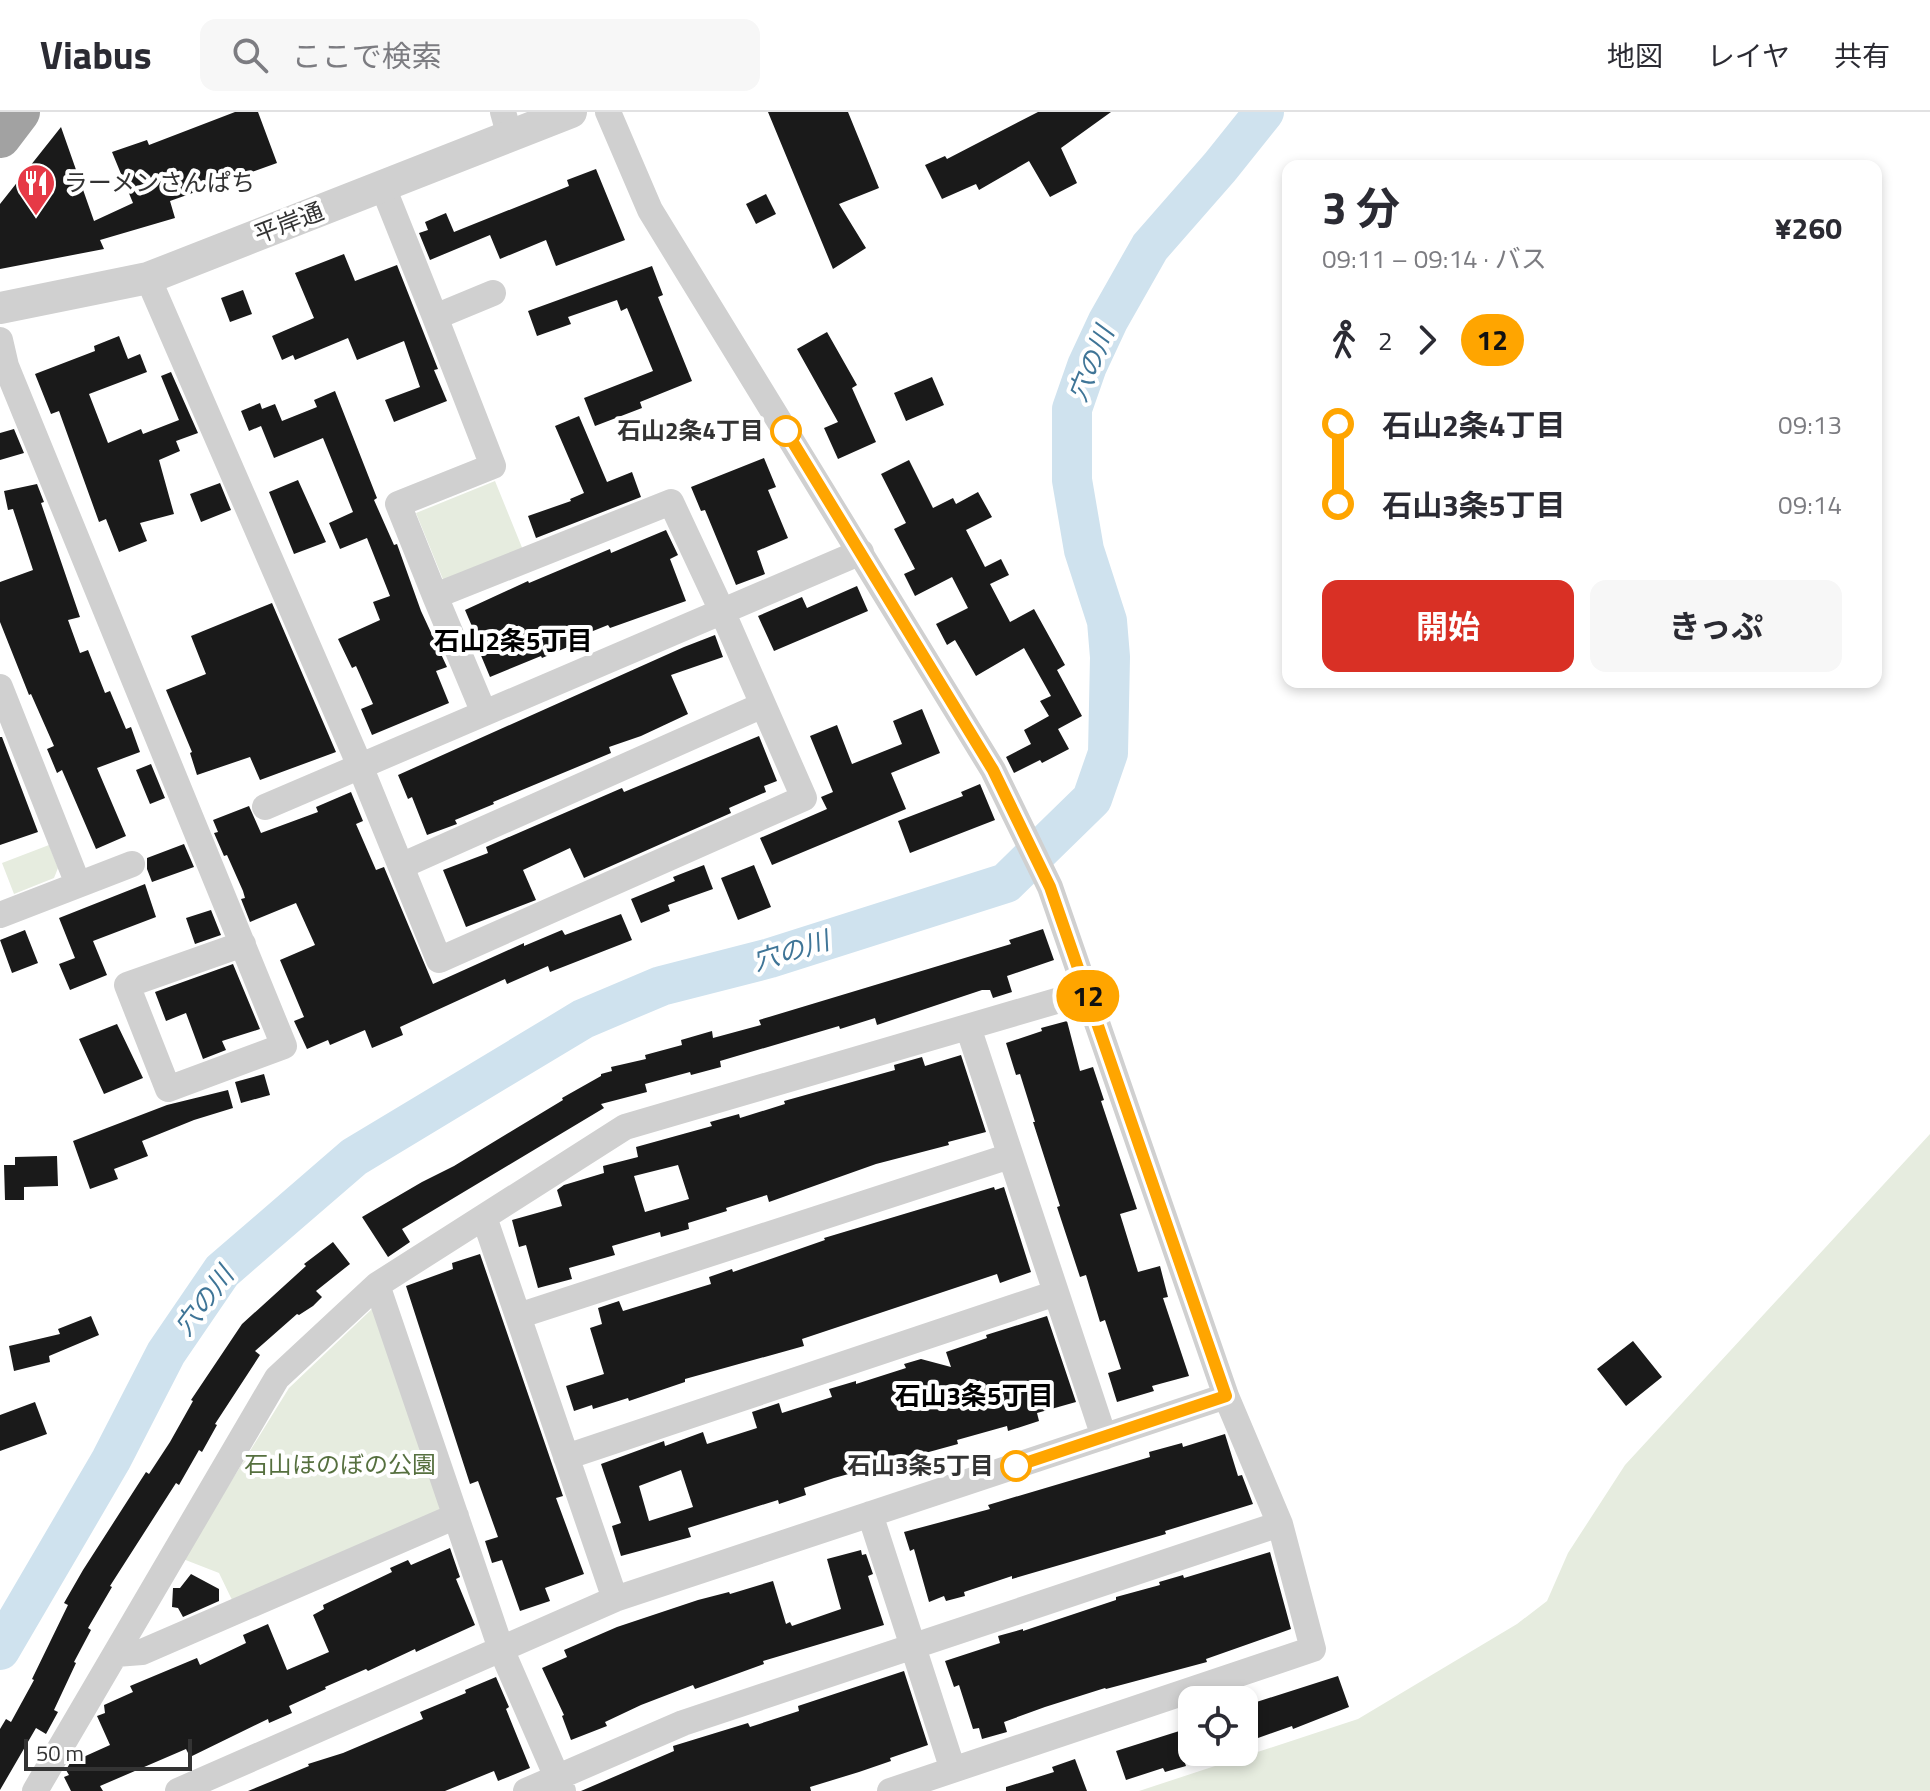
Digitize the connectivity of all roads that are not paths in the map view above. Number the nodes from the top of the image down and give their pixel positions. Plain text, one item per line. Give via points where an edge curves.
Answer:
1 (19, 112) edge
2 (571, 112) edge
3 (608, 112) edge
4 (506, 124) edge
5 (0, 137) edge
6 (383, 187) junction
7 (148, 278) junction
8 (493, 293) dead end
9 (0, 308) edge
10 (435, 317) junction
11 (0, 340) edge
12 (3, 367) edge
13 (861, 552) junction
14 (435, 596) junction
15 (722, 611) junction
16 (0, 687) edge
17 (763, 705) junction
18 (484, 713) junction
19 (360, 766) junction
20 (265, 807) dead end
21 (132, 864) dead end
22 (401, 866) junction
23 (78, 884) junction
24 (0, 915) edge
25 (243, 944) junction
26 (1087, 992) junction
27 (968, 1027) junction
28 (1010, 1156) junction
29 (484, 1217) junction
30 (377, 1285) junction
31 (1056, 1293) junction
32 (518, 1316) junction
33 (1226, 1396) junction
34 (1104, 1437) junction
35 (566, 1457) junction
36 (870, 1514) junction
37 (456, 1516) junction
38 (1280, 1524) junction
39 (615, 1599) junction
40 (915, 1646) junction
41 (501, 1649) junction
42 (116, 1654) junction
43 (953, 1770) junction
44 (560, 1784) edge
45 (35, 1791) edge
46 (178, 1791) edge
47 (526, 1791) edge
48 (890, 1791) edge

1 - 5 highway
2 - 4 street, 平岸通
3 - 13 street via 650,210
4 - 6 street, 平岸通
6 - 7 street, 平岸通
6 - 10 street
7 - 9 street, 平岸通
7 - 19 street
8 - 10 street
10 - 14 street via 493,466 398,504
11 - 12 street
12 - 25 street
13 - 15 street
13 - 26 street via 993,770 1050,887
14 - 15 street via 671,502
14 - 18 street
15 - 17 street
15 - 18 street
16 - 23 street
17 - 22 street
17 - 22 street via 804,798 439,960
18 - 19 street
19 - 20 street
19 - 22 street
21 - 23 street
23 - 24 street
25 - 25 street via 127,985 168,1089 284,1046
26 - 27 street
26 - 33 street
27 - 28 street
27 - 29 street via 625,1127
28 - 31 street
28 - 32 street
29 - 30 street
29 - 32 street
30 - 37 street
30 - 42 street via 277,1378
31 - 34 street
31 - 35 street
32 - 35 street
33 - 34 street
33 - 38 street
34 - 36 street
35 - 39 street
36 - 39 street
36 - 40 street
37 - 41 street
37 - 42 street via 142,1652
38 - 40 street
38 - 43 street via 1313,1649
39 - 41 street
40 - 43 street
40 - 44 street via 683,1723
41 - 44 street
41 - 46 street
42 - 45 street
43 - 48 street
44 - 47 street

